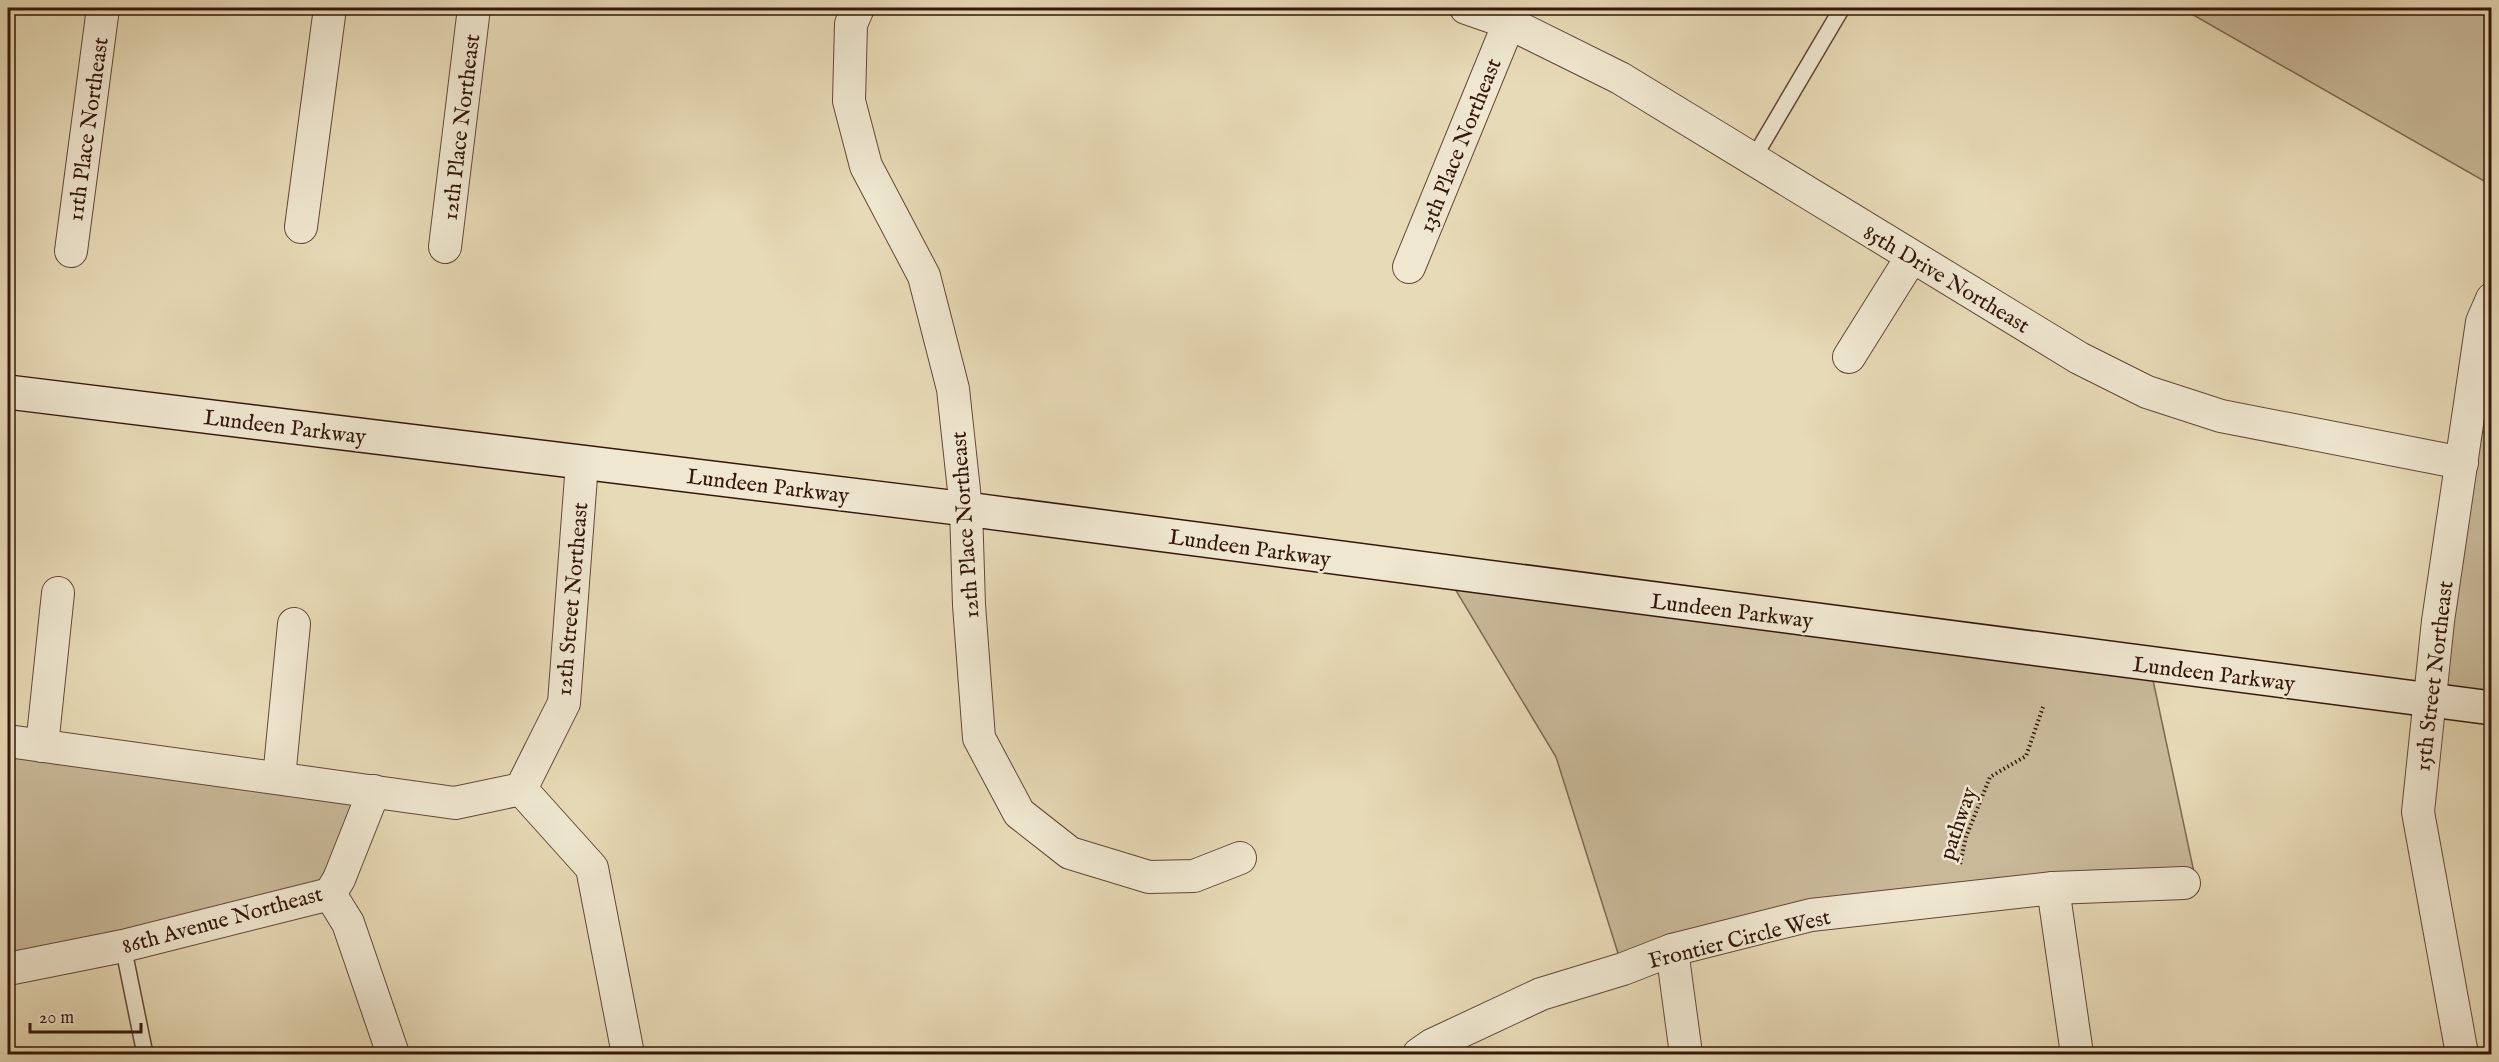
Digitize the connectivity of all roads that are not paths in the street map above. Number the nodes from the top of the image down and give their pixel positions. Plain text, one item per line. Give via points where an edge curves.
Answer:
1 (104, 8) edge
2 (330, 8) edge
3 (474, 8) edge
4 (858, 8) edge
5 (1466, 8) edge
6 (1842, 8) edge
7 (1509, 23) junction
8 (1753, 159) junction
9 (301, 227) dead end
10 (445, 247) dead end
11 (71, 251) dead end
12 (1911, 258) junction
13 (1409, 267) dead end
14 (2492, 298) edge
15 (1849, 357) dead end
16 (8, 392) edge
17 (582, 463) junction
18 (2462, 463) junction
19 (966, 509) junction
20 (58, 593) dead end
21 (294, 624) dead end
22 (2429, 700) junction
23 (2492, 708) edge
24 (8, 741) edge
25 (42, 746) junction
26 (279, 778) junction
27 (521, 789) junction
28 (374, 791) junction
29 (1240, 858) dead end
30 (2184, 883) dead end
31 (2053, 888) junction
32 (330, 894) junction
33 (123, 946) junction
34 (1672, 950) junction
35 (8, 969) edge
36 (145, 1054) edge
37 (393, 1054) edge
38 (628, 1054) edge
39 (1419, 1054) edge
40 (1686, 1054) edge
41 (2077, 1054) edge
42 (2462, 1054) edge

1 - 11 street, 11th Place Northeast
2 - 9 street
3 - 10 street, 12th Place Northeast
4 - 19 street, 12th Place Northeast via 851,24 849,101 866,166 924,276 953,389
5 - 7 street, 85th Drive Northeast
6 - 8 lane
7 - 8 street, 85th Drive Northeast via 1620,78
7 - 13 street, 13th Place Northeast
8 - 12 street, 85th Drive Northeast
12 - 15 street
12 - 18 street, 85th Drive Northeast via 2079,358 2147,392 2221,416
14 - 18 street, 15th Street Northeast via 2482,322
16 - 17 main road, Lundeen Parkway
17 - 19 main road, Lundeen Parkway
17 - 27 street, 12th Street Northeast via 564,703
18 - 22 street, 15th Street Northeast
19 - 22 main road, Lundeen Parkway
19 - 29 street, 12th Place Northeast via 979,738 1019,813 1070,853 1149,877 1194,876
20 - 25 street
21 - 26 street
22 - 23 main road, Lundeen Parkway
22 - 42 street, 15th Street Northeast via 2418,812
24 - 25 street
25 - 26 street
26 - 28 street
27 - 28 street via 455,803
27 - 38 street via 592,868
28 - 32 street, 86th Avenue Northeast
30 - 31 street, Frontier Circle West
31 - 34 street, Frontier Circle West via 1811,915
31 - 41 street
32 - 33 street, 86th Avenue Northeast
32 - 37 street via 348,923
33 - 35 street, 86th Avenue Northeast
33 - 36 lane
34 - 39 street, Frontier Circle West via 1541,994
34 - 40 street

